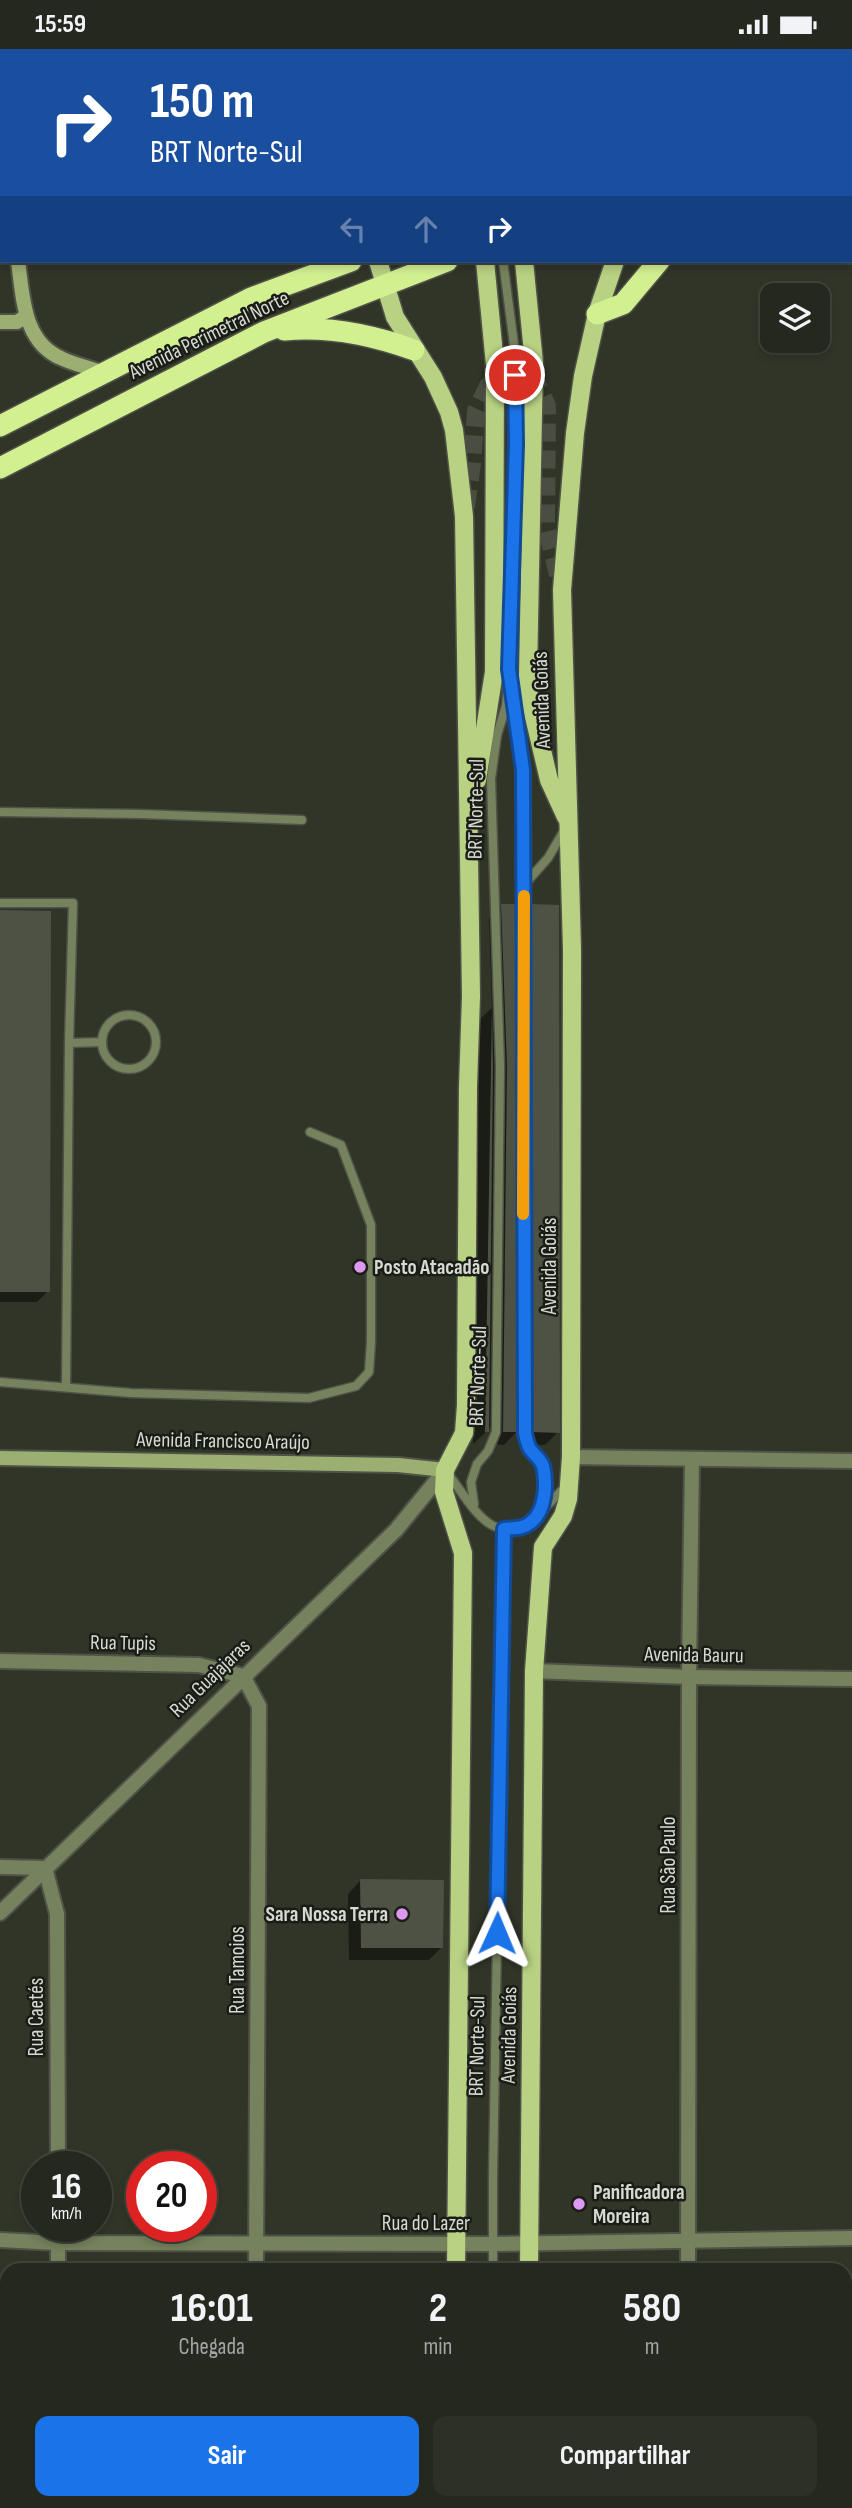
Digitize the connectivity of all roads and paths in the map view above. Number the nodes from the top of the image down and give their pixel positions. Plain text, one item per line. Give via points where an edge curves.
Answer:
1 (18, 263) edge
2 (346, 263) edge
3 (378, 263) edge
4 (442, 263) edge
5 (485, 263) edge
6 (503, 263) edge
7 (524, 263) edge
8 (614, 263) edge
9 (657, 263) edge
10 (384, 285) junction
11 (597, 314) junction
12 (26, 316) junction
13 (0, 322) edge
14 (264, 332) junction
15 (414, 350) junction
16 (104, 373) junction
17 (0, 426) edge
18 (0, 468) edge
19 (501, 671) junction
20 (0, 812) edge
21 (302, 820) dead end
22 (569, 823) junction
23 (469, 827) junction
24 (523, 886) junction
25 (0, 903) edge
26 (102, 1042) junction
27 (69, 1043) junction
28 (310, 1132) dead end
29 (0, 1382) edge
30 (66, 1388) junction
31 (571, 1457) junction
32 (0, 1458) edge
33 (692, 1460) junction
34 (852, 1461) edge
35 (446, 1470) junction
36 (570, 1482) junction
37 (474, 1507) junction
38 (537, 1517) junction
39 (504, 1529) junction
40 (0, 1661) edge
41 (534, 1671) junction
42 (243, 1675) junction
43 (689, 1677) junction
44 (852, 1679) edge
45 (0, 1867) edge
46 (45, 1868) junction
47 (0, 1913) edge
48 (58, 2151) edge
49 (852, 2238) edge
50 (0, 2240) edge
51 (688, 2241) junction
52 (257, 2242) junction
53 (58, 2243) junction
54 (529, 2243) junction
55 (457, 2244) junction
56 (494, 2244) junction
57 (58, 2263) edge
58 (256, 2263) edge
59 (456, 2263) edge
60 (493, 2263) edge
61 (529, 2263) edge
62 (688, 2263) edge

1 - 12 street
2 - 16 highway, Avenida Perimetral Norte via 251,298
3 - 10 main road
4 - 10 highway, Avenida Perimetral Norte
5 - 19 main road, bridge via 495,365
6 - 19 lane, bridge via 515,352 516,444
7 - 22 main road, bridge via 534,363 527,687 549,780
8 - 11 main road, Avenida Goiás
9 - 11 highway via 623,304
10 - 14 highway, Avenida Perimetral Norte
10 - 15 main road
11 - 22 main road, Avenida Goiás via 575,433 562,590
12 - 13 street via 17,322
12 - 16 street via 43,347 60,359
14 - 15 highway via 329,330
14 - 18 highway, Avenida Perimetral Norte
15 - 23 main road via 449,412 464,516
16 - 17 highway, Avenida Perimetral Norte
19 - 23 main road
19 - 24 lane via 523,770
19 - 37 lane, BRT Norte-Sul via 506,706 491,779 500,1066 496,1432 471,1482
20 - 21 lane
22 - 24 lane via 548,858
22 - 31 main road, Avenida Goiás
23 - 35 main road via 466,1405 464,1433
24 - 38 lane via 525,1433 542,1466 544,1499
25 - 27 lane via 73,903
26 - 26 lane via 110,1061 129,1069 148,1061 156,1041 148,1023 129,1015 110,1023
26 - 27 lane
27 - 30 lane
28 - 30 lane via 341,1145 371,1225 369,1372 356,1386 309,1398
29 - 30 lane
31 - 33 street
31 - 36 main road, Avenida Goiás
32 - 35 street, Avenida Francisco Araújo via 398,1465
33 - 34 street
33 - 43 street, Rua São Paulo
35 - 37 lane
35 - 42 street, Rua Guajajaras via 396,1529
35 - 55 main road via 444,1492 463,1553
36 - 38 lane
36 - 41 main road, Avenida Goiás via 563,1516 543,1547
37 - 39 lane via 492,1526
38 - 39 lane via 522,1527
39 - 56 lane, BRT Norte-Sul
40 - 42 street, Rua Tupis via 199,1665
41 - 43 street, Avenida Bauru
41 - 54 main road, Avenida Goiás
42 - 46 street, Rua Guajajaras
42 - 52 street, Rua Tamoios via 260,1706
43 - 44 street, Avenida Bauru
43 - 51 street, Rua São Paulo
45 - 46 street
46 - 47 street, Rua Guajajaras
46 - 48 street, Rua Caetés via 57,1914
49 - 51 street, Rua do Lazer
50 - 53 street, Rua do Lazer
51 - 54 street, Rua do Lazer
51 - 62 street, Rua São Paulo
52 - 53 street, Rua do Lazer
52 - 55 street, Rua do Lazer
52 - 58 street, Rua Tamoios
53 - 57 street
54 - 56 street, Rua do Lazer
54 - 61 main road, Avenida Goiás
55 - 56 street, Rua do Lazer
55 - 59 main road
56 - 60 lane, BRT Norte-Sul

